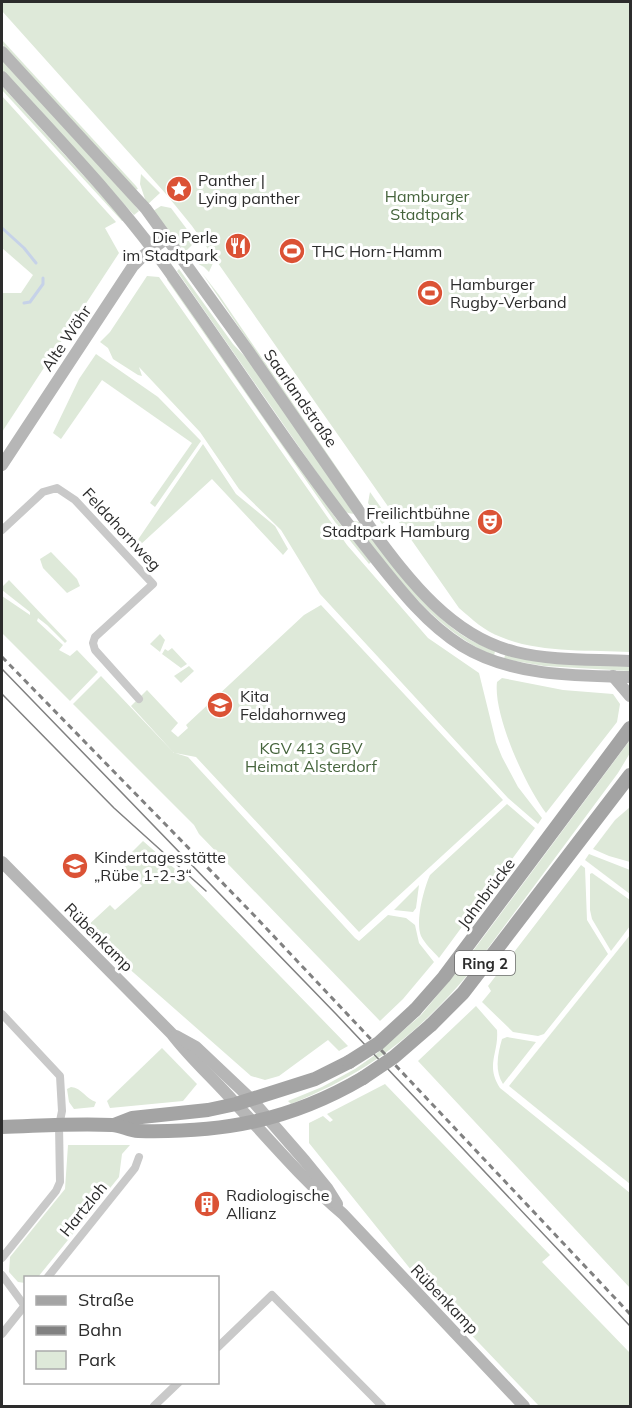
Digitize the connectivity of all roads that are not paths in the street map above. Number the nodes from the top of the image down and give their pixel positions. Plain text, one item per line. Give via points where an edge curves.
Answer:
1 (2, 52) edge
2 (2, 77) edge
3 (166, 238) junction
4 (152, 248) junction
5 (2, 462) edge
6 (2, 530) edge
7 (630, 661) edge
8 (614, 676) junction
9 (630, 677) edge
10 (630, 696) edge
11 (139, 699) dead end
12 (630, 728) edge
13 (630, 775) edge
14 (2, 862) edge
15 (2, 1014) edge
16 (172, 1034) junction
17 (251, 1099) junction
18 (236, 1104) junction
19 (269, 1119) junction
20 (253, 1123) junction
21 (114, 1125) junction
22 (59, 1126) junction
23 (2, 1127) edge
24 (139, 1157) dead end
25 (343, 1214) junction
26 (2, 1258) edge
27 (2, 1275) edge
28 (49, 1276) edge
29 (24, 1303) edge
30 (24, 1305) edge
31 (2, 1334) edge
32 (219, 1346) edge
33 (178, 1384) edge
34 (376, 1405) edge
35 (154, 1407) edge
36 (524, 1407) edge

1 - 3 main road, Saarlandstraße via 139,202
2 - 4 main road
3 - 4 main road, Alte Wöhr
3 - 7 main road, Saarlandstraße via 388,551 453,621 479,639 518,653
4 - 5 main road, Alte Wöhr via 133,266
4 - 8 main road via 342,517 439,630 472,652 516,668
6 - 11 street, Feldahornweg via 43,492 57,488 75,500 153,584 94,637 93,643
8 - 9 main road
8 - 10 main road
12 - 17 main road, Jahnbrücke / Ring 2, bridge via 444,977 415,1010 379,1043 349,1062 315,1079
13 - 19 main road, Ring 2, bridge via 463,993 431,1025 363,1078
14 - 16 main road, Rübenkamp
15 - 22 street, Hartzloh via 60,1076
16 - 17 main road, Rübenkamp via 196,1047
16 - 18 main road, Rübenkamp
17 - 18 main road, Ring 2
17 - 19 main road, Rübenkamp
18 - 20 main road, Rübenkamp
18 - 21 main road, Ring 2 via 132,1118
19 - 20 main road, Ring 2
19 - 25 main road, Rübenkamp via 327,1188
20 - 21 main road, Ring 2 via 155,1131
20 - 25 main road, Rübenkamp
21 - 22 main road, Ring 2
22 - 23 main road, Ring 2
22 - 26 street, Hartzloh via 60,1182
24 - 28 street, Hartzloh via 135,1168
25 - 36 main road, Rübenkamp
27 - 29 street
30 - 31 street
32 - 34 street via 272,1295
33 - 35 street

